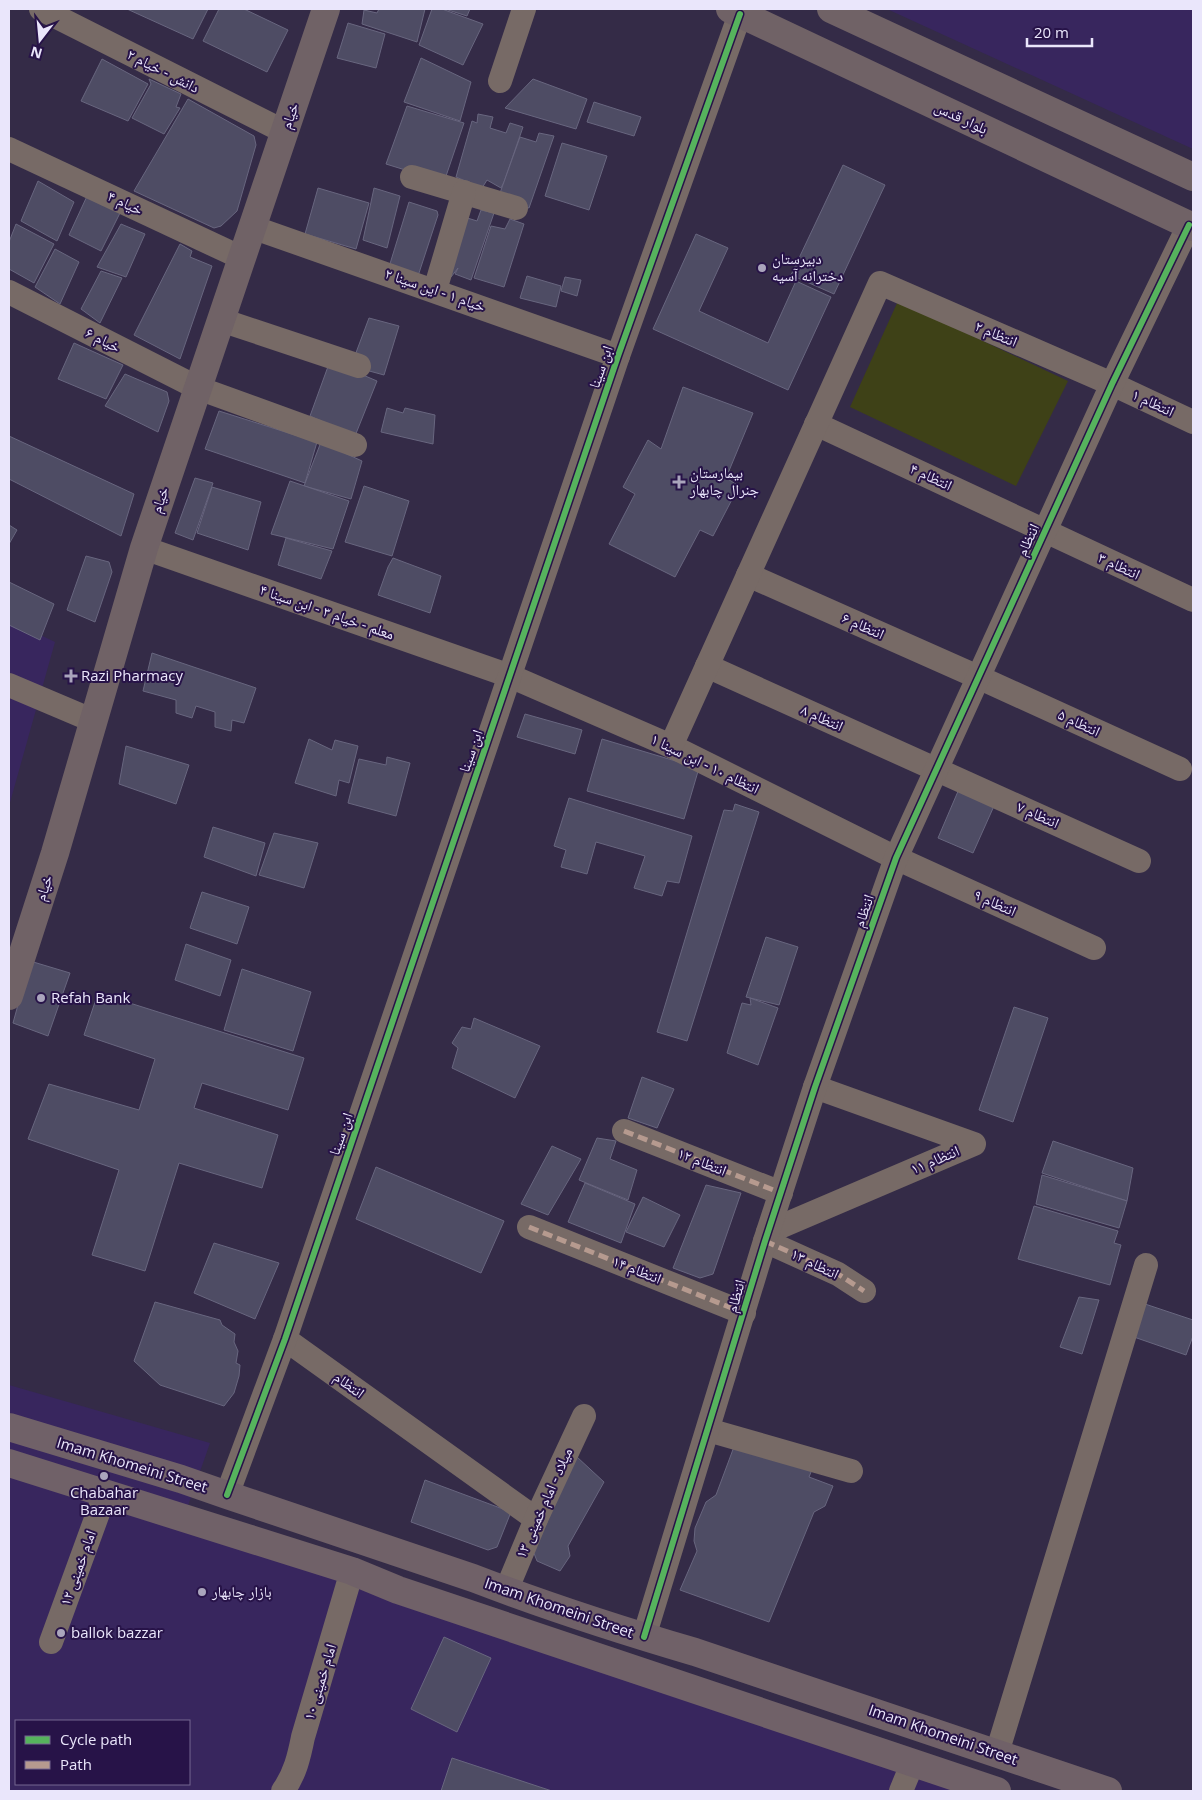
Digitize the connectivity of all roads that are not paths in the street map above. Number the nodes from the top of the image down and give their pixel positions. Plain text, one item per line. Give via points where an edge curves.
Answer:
1 (41, 9) edge
2 (326, 9) edge
3 (524, 9) edge
4 (831, 9) edge
5 (735, 11) edge
6 (500, 81) dead end
7 (284, 132) junction
8 (9, 149) edge
9 (412, 177) dead end
10 (1193, 177) edge
11 (464, 192) junction
12 (516, 208) dead end
13 (1191, 226) edge
14 (252, 227) junction
15 (242, 258) junction
16 (435, 290) junction
17 (9, 292) edge
18 (221, 320) junction
19 (618, 356) junction
20 (359, 366) dead end
21 (1112, 384) junction
22 (198, 388) junction
23 (1193, 422) edge
24 (816, 424) junction
25 (355, 445) dead end
26 (1046, 532) junction
27 (144, 548) junction
28 (748, 575) junction
29 (1193, 600) edge
30 (707, 666) junction
31 (510, 676) junction
32 (978, 677) junction
33 (9, 685) edge
34 (94, 721) junction
35 (671, 746) junction
36 (1180, 769) dead end
37 (937, 770) junction
38 (896, 858) junction
39 (1139, 861) dead end
40 (1094, 948) dead end
41 (9, 996) edge
42 (815, 1088) junction
43 (624, 1131) dead end
44 (781, 1193) junction
45 (529, 1226) dead end
46 (767, 1236) junction
47 (1146, 1265) dead end
48 (864, 1290) dead end
49 (744, 1313) junction
50 (285, 1339) junction
51 (584, 1416) dead end
52 (9, 1428) edge
53 (708, 1430) junction
54 (9, 1463) edge
55 (851, 1471) dead end
56 (105, 1494) junction
57 (226, 1495) junction
58 (536, 1519) junction
59 (352, 1571) junction
60 (473, 1578) junction
61 (506, 1590) junction
62 (462, 1610) junction
63 (644, 1637) junction
64 (51, 1642) dead end
65 (924, 1729) junction
66 (997, 1754) junction
67 (913, 1762) junction
68 (283, 1791) edge
69 (901, 1791) edge
70 (997, 1791) edge
71 (1108, 1791) edge

1 - 7 street, دانش - خیام ۲
2 - 7 street, خیام
3 - 6 street
4 - 10 street
5 - 13 street, بلوار قدس
5 - 19 street, ابن سینا
7 - 14 street, خیام
8 - 15 street, خیام ۴
9 - 11 street
11 - 12 street
11 - 16 street
13 - 21 street, انتظام
14 - 15 street, خیام
14 - 16 street, خیام ۱ - این سینا ۲
15 - 18 street, خیام
16 - 19 street, خیام ۱ - این سینا ۲
17 - 22 street, خیام ۶
18 - 20 street
18 - 22 street, خیام
19 - 31 street, ابن سینا
21 - 23 street, انتظام ۱
21 - 24 street, انتظام ۲ via 880,284
21 - 26 street, انتظام
22 - 25 street, خیام ۶
22 - 27 street, خیام
24 - 26 street, انتظام ۴
24 - 28 street
26 - 29 street, انتظام ۳
26 - 32 street, انتظام
27 - 31 street, معلم - خیام ۳ - ابن سینا ۴
27 - 34 street, خیام
28 - 30 street
28 - 32 street, انتظام ۶
30 - 35 street
30 - 37 street, انتظام ۸
31 - 35 street, انتظام ۱۰ - ابن سینا ۱
31 - 50 street, ابن سینا
32 - 36 street, انتظام ۵
32 - 37 street, انتظام
33 - 34 street
34 - 41 street, خیام
35 - 38 street, انتظام ۱۰ - ابن سینا ۱
37 - 38 street, انتظام
37 - 39 street, انتظام ۷
38 - 40 street, انتظام ۹
38 - 42 street, انتظام
42 - 44 street, انتظام
42 - 46 street, انتظام ۱۱ via 974,1144
43 - 44 street, انتظام ۱۲
44 - 46 street, انتظام
45 - 49 street, انتظام ۱۴
46 - 48 street, انتظام ۱۳
46 - 49 street, انتظام
47 - 66 street
49 - 53 street, انتظام
50 - 57 street, ابن سینا
50 - 58 street, انتظام
51 - 58 street, میلاد - امام خمینی ۱۳
52 - 57 main road, Imam Khomeini Street via 181,1478
53 - 55 street
53 - 63 street, انتظام
54 - 56 main road
56 - 59 main road
56 - 64 street, امام خمینی ۱۲
57 - 60 main road, Imam Khomeini Street
58 - 61 street, میلاد - امام خمینی ۱۳
59 - 62 main road via 398,1590
59 - 68 street, امام خمینی ۱۰ via 298,1762
60 - 61 main road, Imam Khomeini Street
60 - 62 main road
61 - 63 main road, Imam Khomeini Street
62 - 67 main road
63 - 65 main road, Imam Khomeini Street
65 - 66 main road, Imam Khomeini Street
65 - 67 main road
66 - 71 main road, Imam Khomeini Street
67 - 69 street
67 - 70 main road

